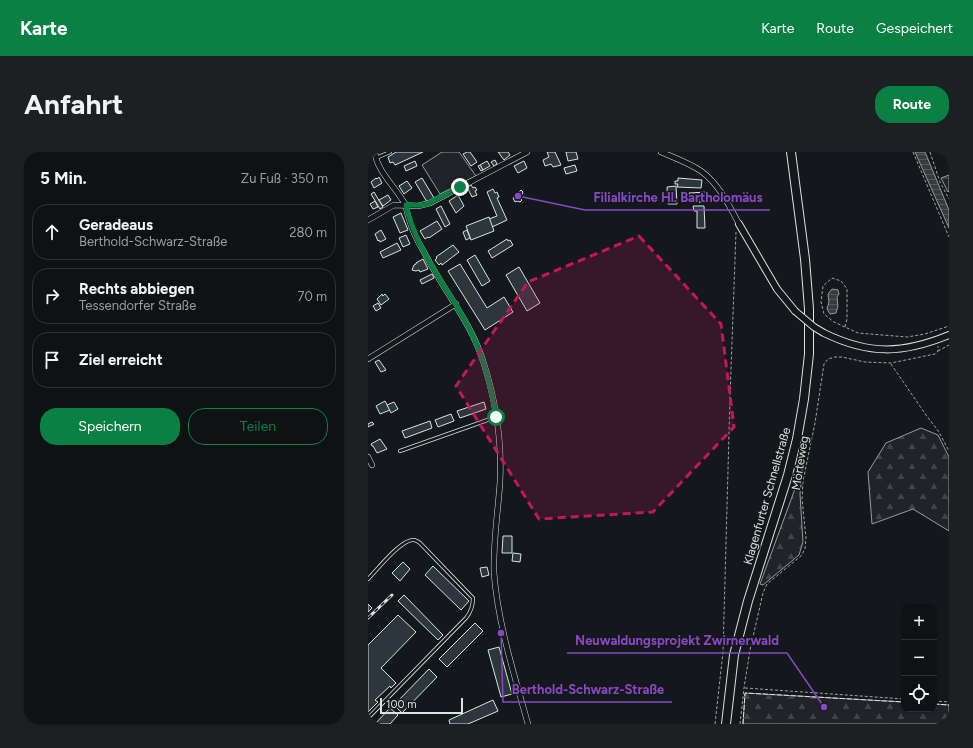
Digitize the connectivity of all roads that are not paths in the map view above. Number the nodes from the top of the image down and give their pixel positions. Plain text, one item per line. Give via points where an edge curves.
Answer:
1 (375, 152) edge
2 (390, 152) edge
3 (527, 152) edge
4 (662, 152) edge
5 (791, 152) edge
6 (375, 158) junction
7 (406, 205) junction
8 (368, 220) edge
9 (739, 224) joint
10 (456, 304) junction
11 (949, 335) edge
12 (368, 359) edge
13 (496, 417) junction
14 (400, 451) dead end
15 (368, 458) edge
16 (372, 465) dead end
17 (368, 579) edge
18 (368, 718) edge
19 (528, 724) edge
20 (726, 724) edge

1 - 6 street
2 - 6 lane
3 - 7 street via 430,203
4 - 9 street via 701,171 710,179 721,192
5 - 20 highway, Klagenfurter Schnellstraße via 809,309 809,354 804,399 788,474 748,601 734,655
6 - 7 street
7 - 8 street via 394,205
7 - 10 street via 409,219 424,252
9 - 11 street, bridge via 777,289 796,311 824,333 851,345 885,350 911,347
10 - 12 street
10 - 13 street via 484,363
13 - 14 lane
13 - 19 street via 500,482 494,574 502,628
15 - 16 street
17 - 18 lane via 401,546 415,540 473,598 471,612 466,618

